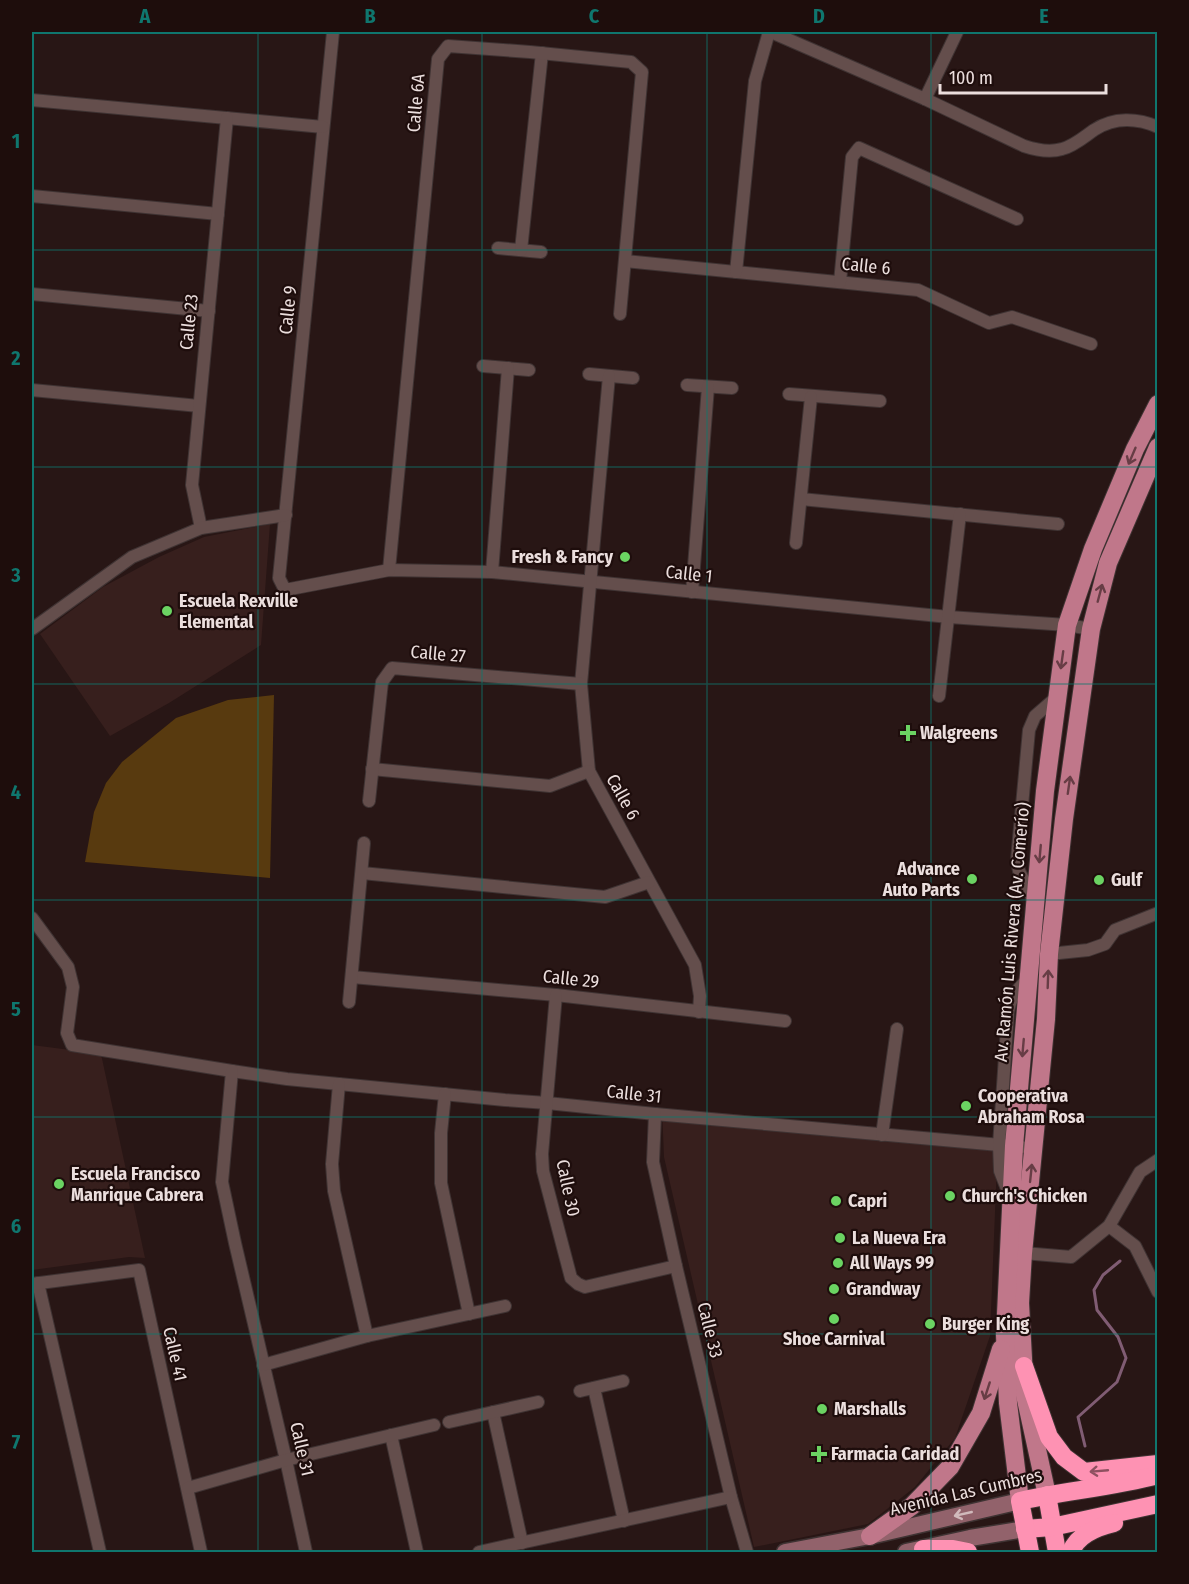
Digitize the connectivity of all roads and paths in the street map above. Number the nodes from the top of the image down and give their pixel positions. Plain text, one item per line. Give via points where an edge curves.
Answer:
1 (333, 32) edge
2 (770, 32) edge
3 (957, 32) edge
4 (542, 53) junction
5 (925, 99) junction
6 (32, 100) edge
7 (227, 118) junction
8 (323, 127) junction
9 (1158, 128) edge
10 (32, 196) edge
11 (218, 214) junction
12 (1017, 219) dead end
13 (498, 248) dead end
14 (521, 250) junction
15 (542, 252) dead end
16 (625, 261) junction
17 (736, 272) junction
18 (840, 282) junction
19 (32, 294) edge
20 (209, 311) junction
21 (620, 314) dead end
22 (1091, 344) dead end
23 (483, 366) dead end
24 (508, 368) junction
25 (530, 370) dead end
26 (589, 375) dead end
27 (609, 376) junction
28 (633, 378) dead end
29 (687, 385) dead end
30 (708, 387) junction
31 (732, 388) dead end
32 (32, 390) edge
33 (789, 394) dead end
34 (811, 397) junction
35 (880, 401) dead end
36 (1158, 404) edge
37 (199, 406) junction
38 (1158, 447) edge
39 (801, 499) junction
40 (960, 514) junction
41 (286, 515) junction
42 (1058, 524) dead end
43 (201, 528) junction
44 (796, 543) dead end
45 (389, 570) junction
46 (492, 572) junction
47 (591, 582) junction
48 (285, 590) joint
49 (692, 592) junction
50 (949, 617) junction
51 (1067, 625) junction
52 (32, 629) edge
53 (1090, 629) junction
54 (581, 684) junction
55 (939, 696) dead end
56 (372, 769) junction
57 (589, 771) junction
58 (369, 801) dead end
59 (364, 843) dead end
60 (362, 873) junction
61 (649, 882) junction
62 (1158, 913) edge
63 (32, 918) edge
64 (1049, 954) junction
65 (352, 977) junction
66 (556, 995) junction
67 (349, 1002) dead end
68 (699, 1012) junction
69 (785, 1021) dead end
70 (897, 1029) dead end
71 (232, 1071) junction
72 (339, 1084) junction
73 (445, 1094) junction
74 (547, 1102) junction
75 (655, 1114) junction
76 (882, 1135) junction
77 (1007, 1145) junction
78 (1033, 1148) junction
79 (1158, 1160) edge
80 (1109, 1226) junction
81 (1023, 1252) junction
82 (676, 1266) junction
83 (35, 1283) edge
84 (1158, 1292) edge
85 (505, 1306) dead end
86 (469, 1314) junction
87 (1005, 1335) junction
88 (367, 1336) junction
89 (263, 1365) junction
90 (1024, 1366) junction
91 (623, 1381) dead end
92 (594, 1388) junction
93 (580, 1391) dead end
94 (538, 1402) dead end
95 (493, 1412) junction
96 (449, 1422) dead end
97 (434, 1425) dead end
98 (391, 1435) junction
99 (286, 1460) junction
100 (1158, 1464) edge
101 (1158, 1475) edge
102 (188, 1488) junction
103 (1047, 1495) junction
104 (731, 1497) junction
105 (1020, 1501) junction
106 (1158, 1504) edge
107 (1158, 1513) edge
108 (624, 1521) junction
109 (1052, 1527) junction
110 (1025, 1529) junction
111 (870, 1536) junction
112 (522, 1543) junction
113 (915, 1551) edge
114 (100, 1552) edge
115 (201, 1552) edge
116 (306, 1552) edge
117 (417, 1552) edge
118 (479, 1552) edge
119 (747, 1552) edge
120 (785, 1552) edge
121 (968, 1552) edge
122 (1030, 1552) edge
123 (1057, 1552) edge
124 (1071, 1552) edge

1 - 8 street, Calle 9
2 - 5 street
2 - 17 street via 755,81
3 - 5 street
4 - 14 street
4 - 16 street, Calle 6A via 631,62 642,72
4 - 45 street, Calle 6A via 447,46 438,59
5 - 9 street via 1024,146 1043,151 1075,144 1104,125 1123,120 1141,121
6 - 7 street
7 - 8 street
7 - 11 street, Calle 23
8 - 41 street, Calle 9
10 - 11 street
11 - 20 street, Calle 23
12 - 18 street via 859,148 852,157
13 - 14 street
14 - 15 street
16 - 17 street, Calle 6
16 - 21 street, Calle 6A
17 - 18 street, Calle 6
18 - 22 street, Calle 6 via 918,290 989,322 1012,317
19 - 20 street
20 - 37 street, Calle 23
23 - 24 street
24 - 25 street
24 - 46 street
26 - 27 street
27 - 28 street
27 - 47 street
29 - 30 street
30 - 31 street
30 - 49 street
32 - 37 street
33 - 34 street
34 - 35 street
34 - 39 street
36 -> 51 main road, Av. Ramón Luis Rivera (Av. Comerío) via 1093,549
37 - 43 street, Calle 23 via 192,485
53 -> 38 main road via 1108,563
39 - 40 street
39 - 44 street
40 - 42 street
40 - 50 street
41 - 43 street
41 - 48 street, Calle 9 via 279,578
43 - 52 street via 132,556
45 - 46 street, Calle 1
45 - 48 street, Calle 1
46 - 47 street, Calle 1
47 - 49 street, Calle 1
47 - 54 street, Calle 6
49 - 50 street, Calle 1
50 - 51 street, Calle 1
50 - 55 street
51 - 53 street, Calle 1
51 -> 77 main road, Av. Ramón Luis Rivera (Av. Comerío)
64 -> 53 main road
54 - 56 street, Calle 27 via 392,668 382,681
54 - 57 street, Calle 6
56 - 57 street via 550,786
56 - 58 street, Calle 27
57 - 61 street, Calle 6
59 - 60 street
60 - 61 street via 605,897
60 - 65 street
61 - 68 street, Calle 6 via 695,965
62 - 64 street via 1115,930 1105,944
63 - 71 street, Calle 31 via 68,967 73,987 67,1033 72,1045
78 -> 64 main road
65 - 66 street, Calle 29
65 - 67 street
66 - 68 street, Calle 29
66 - 74 street, Calle 30
68 - 69 street, Calle 29
70 - 76 street
71 - 72 street, Calle 31
71 - 89 street, Calle 31 via 222,1182
72 - 73 street, Calle 31
72 - 88 street via 332,1164 334,1191
73 - 74 street, Calle 31
73 - 86 street via 441,1183
74 - 75 street, Calle 31
74 - 82 street, Calle 30 via 543,1171 571,1278 585,1287
75 - 76 street, Calle 31
75 - 82 street, Calle 33 via 653,1162
76 - 77 street, Calle 31
77 - 78 street, Calle 31
77 - 87 main road, Av. Ramón Luis Rivera (Av. Comerío) via 1012,1203
81 -> 78 main road
79 - 80 street via 1140,1172
80 - 81 street via 1071,1257
80 - 84 street via 1135,1246
81 - 90 main road via 1020,1303
82 - 104 street, Calle 33
83 - 102 street, Calle 41 via 139,1270
83 - 114 street
85 - 86 street
86 - 88 street
87 - 105 main road, Av. Ramón Luis Rivera (Av. Comerío) via 1008,1403
87 -> 111 main road via 981,1413 950,1467 912,1506
88 - 89 street
89 - 99 street, Calle 31
100 -> 90 highway via 1084,1472 1064,1457 1049,1437
90 - 103 main road via 1025,1395
91 - 92 street
92 - 93 street
92 - 108 street
94 - 95 street
95 - 96 street
95 - 112 street
97 - 98 street
98 - 99 street
98 - 117 street
99 - 102 street
99 - 116 street, Calle 31
101 - 103 highway, Avenida Las Cumbres
102 - 115 street, Calle 41
103 - 105 highway, Avenida Las Cumbres
103 - 109 highway
104 - 108 street
104 - 119 street, Calle 33
105 - 110 highway, Av. Ramón Luis Rivera (Av. Comerío)
105 -> 111 street, Avenida Las Cumbres
106 - 109 highway
107 - 124 highway via 1089,1532
108 - 112 street
109 - 110 highway
109 - 123 highway
110 - 113 street
110 - 122 highway, Av. Ramón Luis Rivera (Av. Comerío)
111 - 120 street, Avenida Las Cumbres
112 - 118 street
113 - 121 highway

